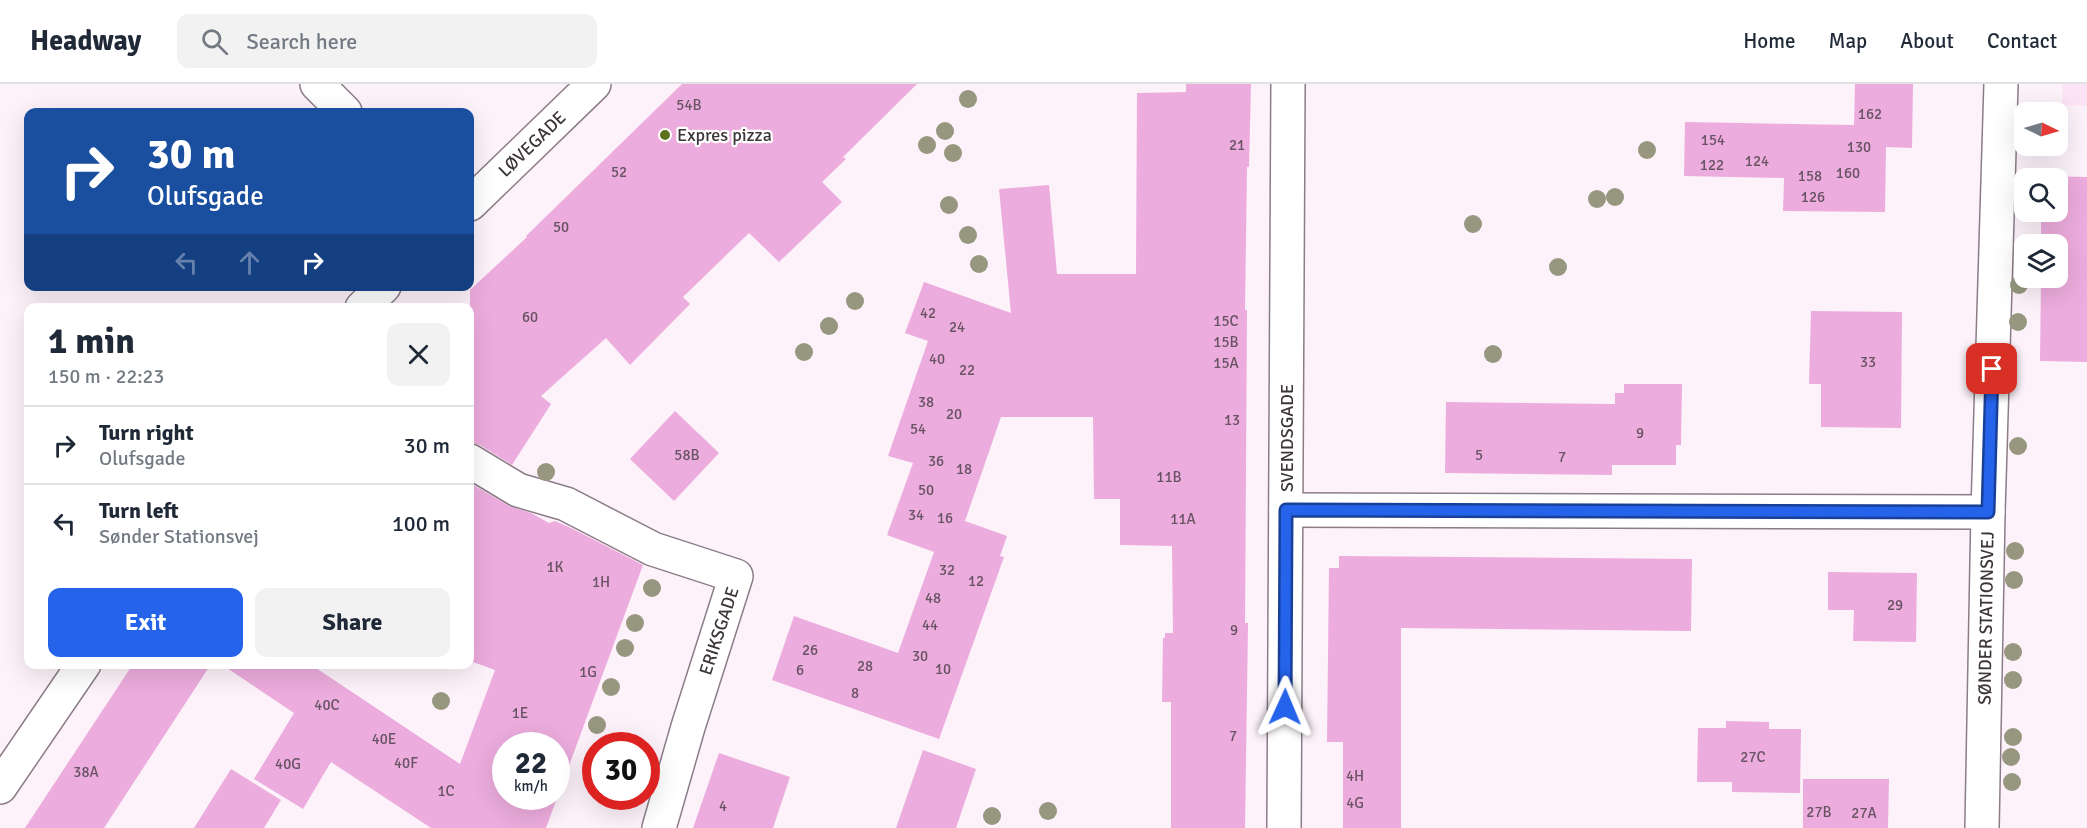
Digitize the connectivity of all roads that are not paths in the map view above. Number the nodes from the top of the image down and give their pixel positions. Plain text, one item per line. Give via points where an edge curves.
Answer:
1 (317, 84) edge
2 (594, 84) edge
3 (1288, 84) edge
4 (2001, 84) edge
5 (341, 108) edge
6 (474, 200) edge
7 (379, 291) edge
8 (367, 303) edge
9 (474, 463) edge
10 (1286, 510) junction
11 (1988, 512) junction
12 (81, 669) edge
13 (0, 787) edge
14 (659, 828) edge
15 (1284, 828) edge
16 (1982, 828) edge

1 - 5 street
2 - 6 street, LØVEGADE
3 - 10 street, SVENDSGADE
4 - 11 street, SØNDER STATIONSVEJ
7 - 8 street
9 - 14 street, ERIKSGADE via 518,490 566,504 653,549 736,576
10 - 11 street
10 - 15 street, SVENDSGADE
11 - 16 street, SØNDER STATIONSVEJ
12 - 13 street

